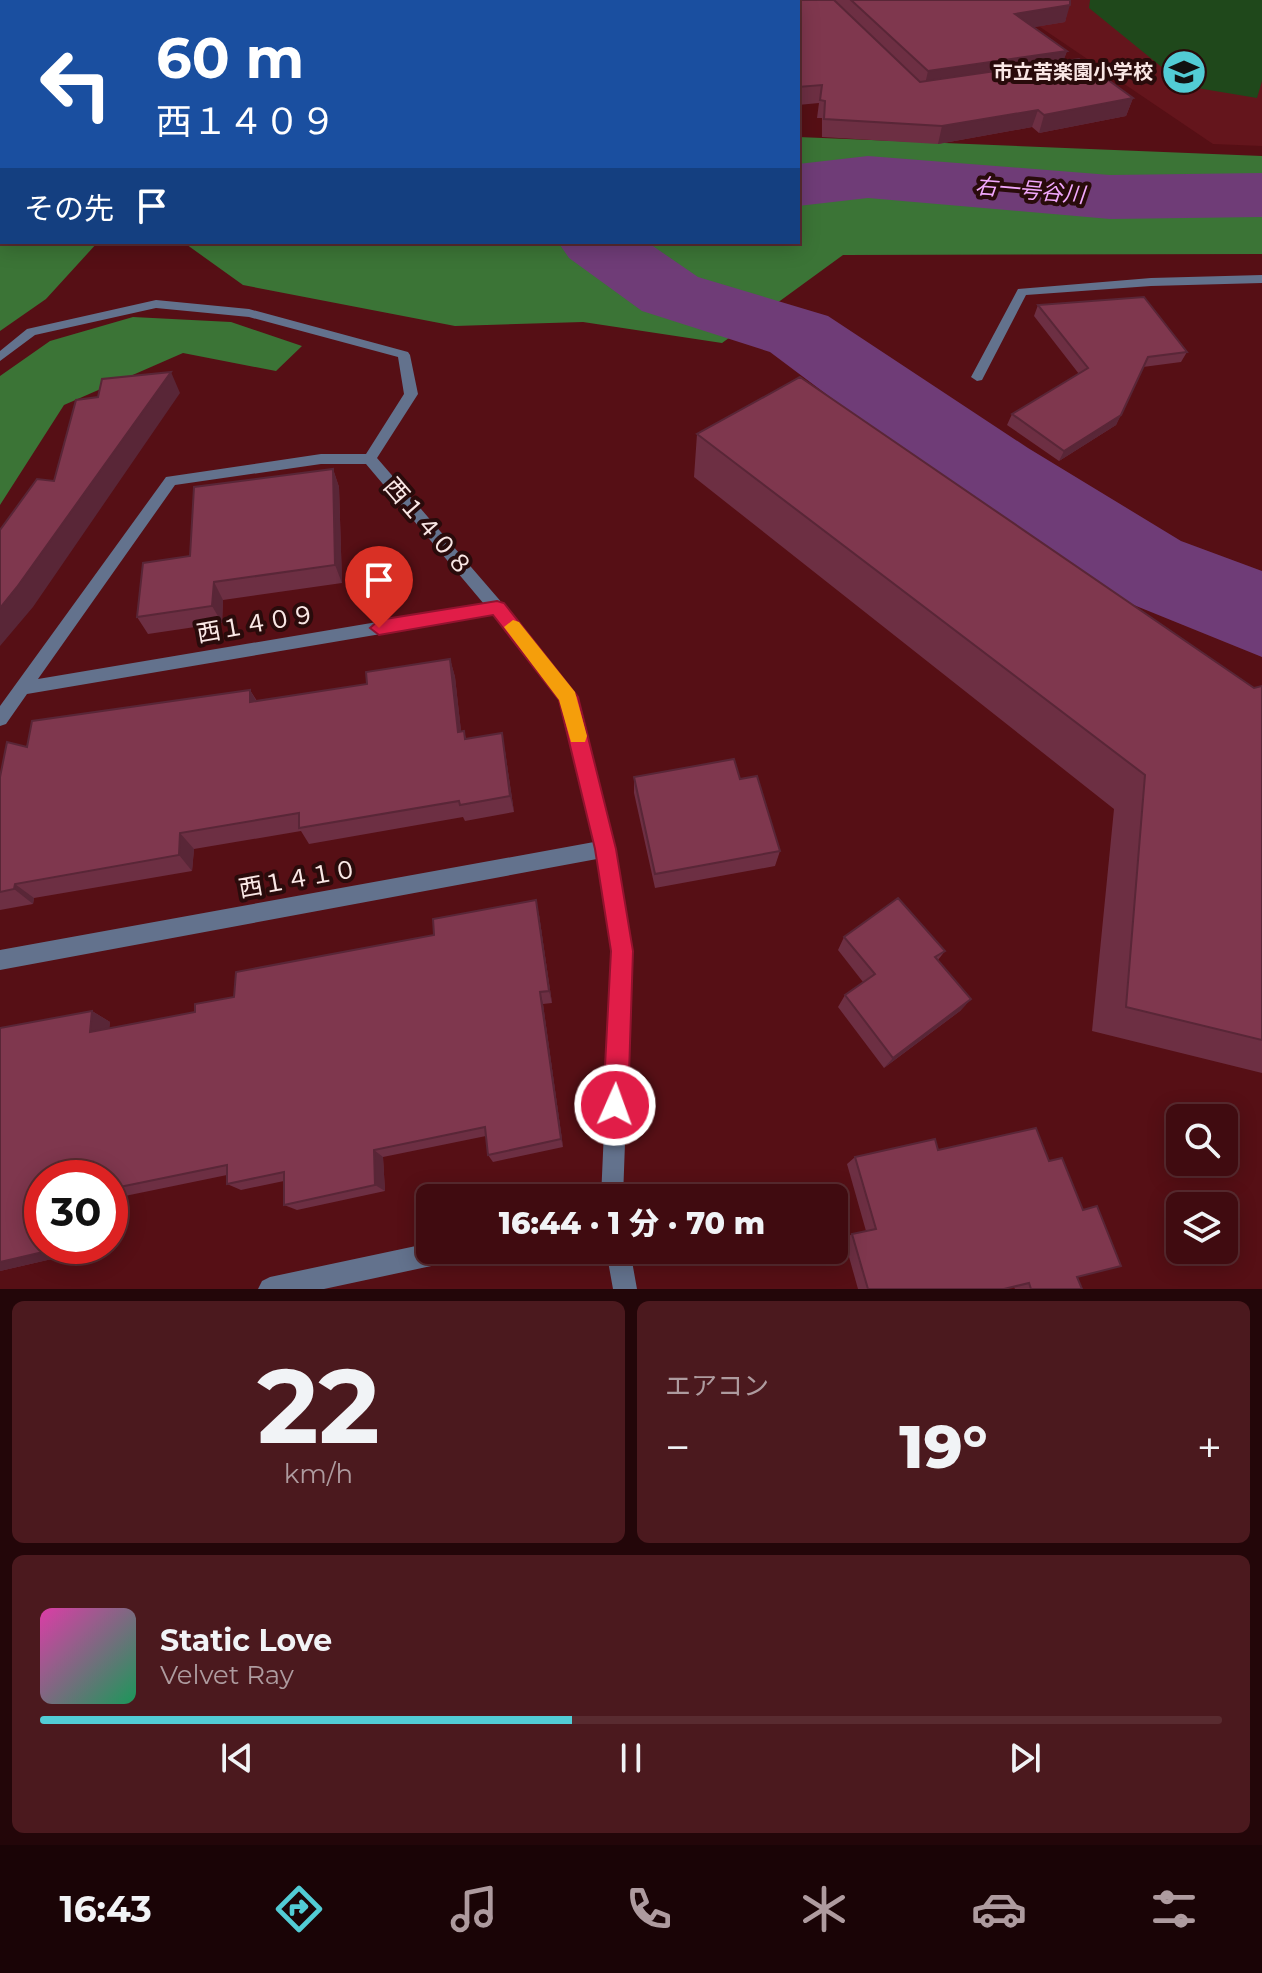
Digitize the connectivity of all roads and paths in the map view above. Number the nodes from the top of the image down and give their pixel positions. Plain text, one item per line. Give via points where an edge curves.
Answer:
1 (1262, 279) edge
2 (0, 357) edge
3 (977, 377) dead end
4 (370, 459) junction
5 (497, 608) junction
6 (24, 688) junction
7 (0, 719) edge
8 (605, 849) junction
9 (0, 960) edge
10 (613, 1184) edge
11 (416, 1257) edge
12 (621, 1264) edge
13 (270, 1289) edge
14 (625, 1289) edge

1 - 3 street via 1022,292
2 - 4 street via 31,332 156,304 249,313 404,355 411,394
4 - 5 street, 西１４０８
4 - 6 street, 西１４０８ via 321,459 171,481
5 - 6 street, 西１４０９
5 - 8 street, 西１４０８ via 568,697
6 - 7 street, 西１４０８
8 - 9 street, 西１４１０
8 - 10 street, 西１４０８ via 622,951
11 - 13 street
12 - 14 street

